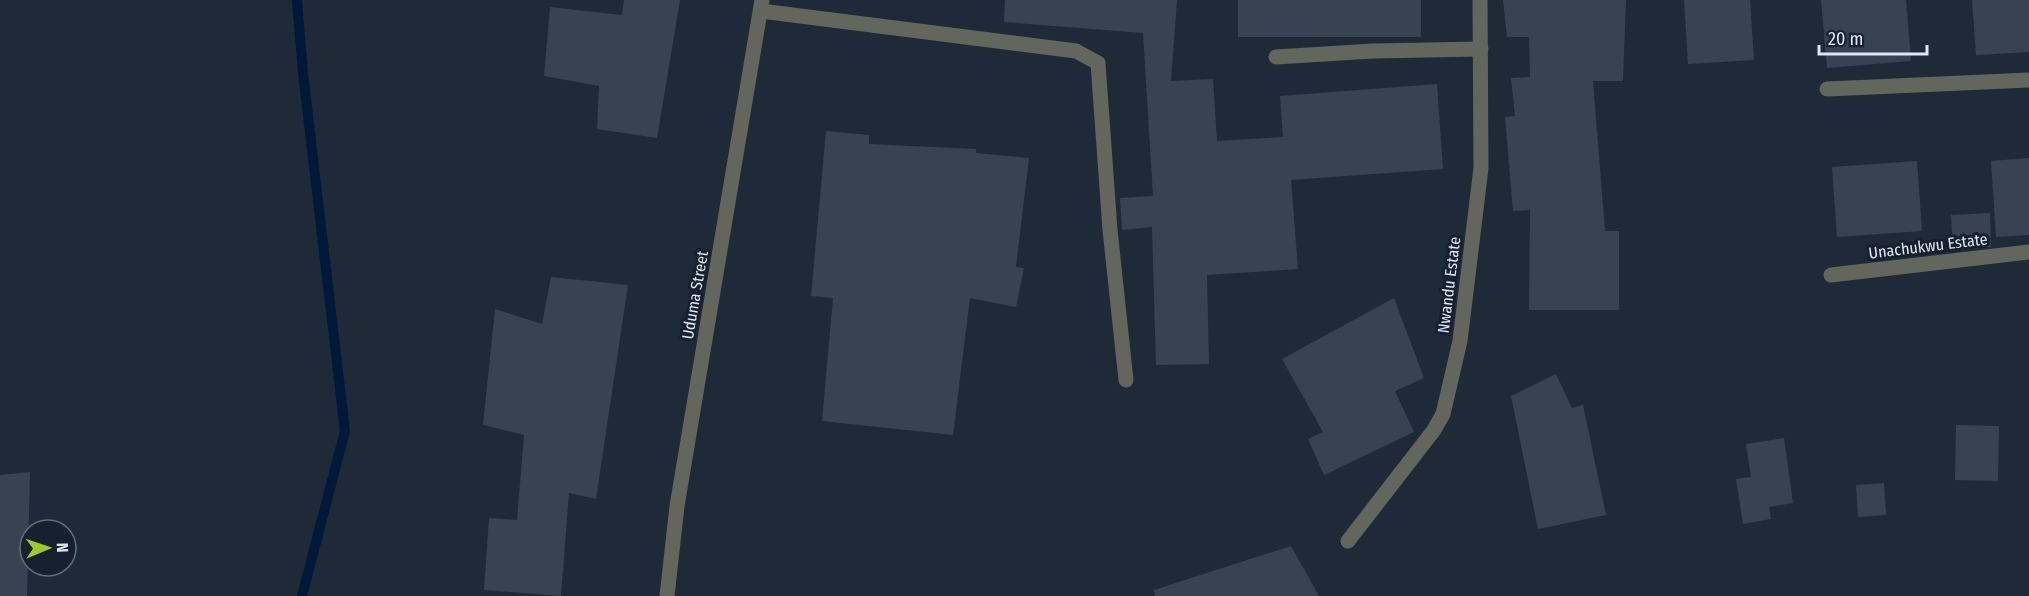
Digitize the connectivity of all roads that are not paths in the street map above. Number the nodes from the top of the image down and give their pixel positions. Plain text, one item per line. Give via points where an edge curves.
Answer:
1 (1480, 0) edge
2 (762, 6) edge
3 (1481, 50) junction
4 (1276, 57) dead end
5 (2029, 80) edge
6 (1827, 89) dead end
7 (2029, 252) edge
8 (1831, 275) dead end
9 (1126, 380) dead end
10 (1348, 541) dead end
11 (667, 596) edge

1 - 3 street, Nwandu Estate
2 - 9 street via 1076,51 1098,63
2 - 11 street, Uduma Street via 677,506
3 - 4 street
3 - 10 street, Nwandu Estate via 1481,168 1460,341 1443,414
5 - 6 street
7 - 8 street, Unachukwu Estate

